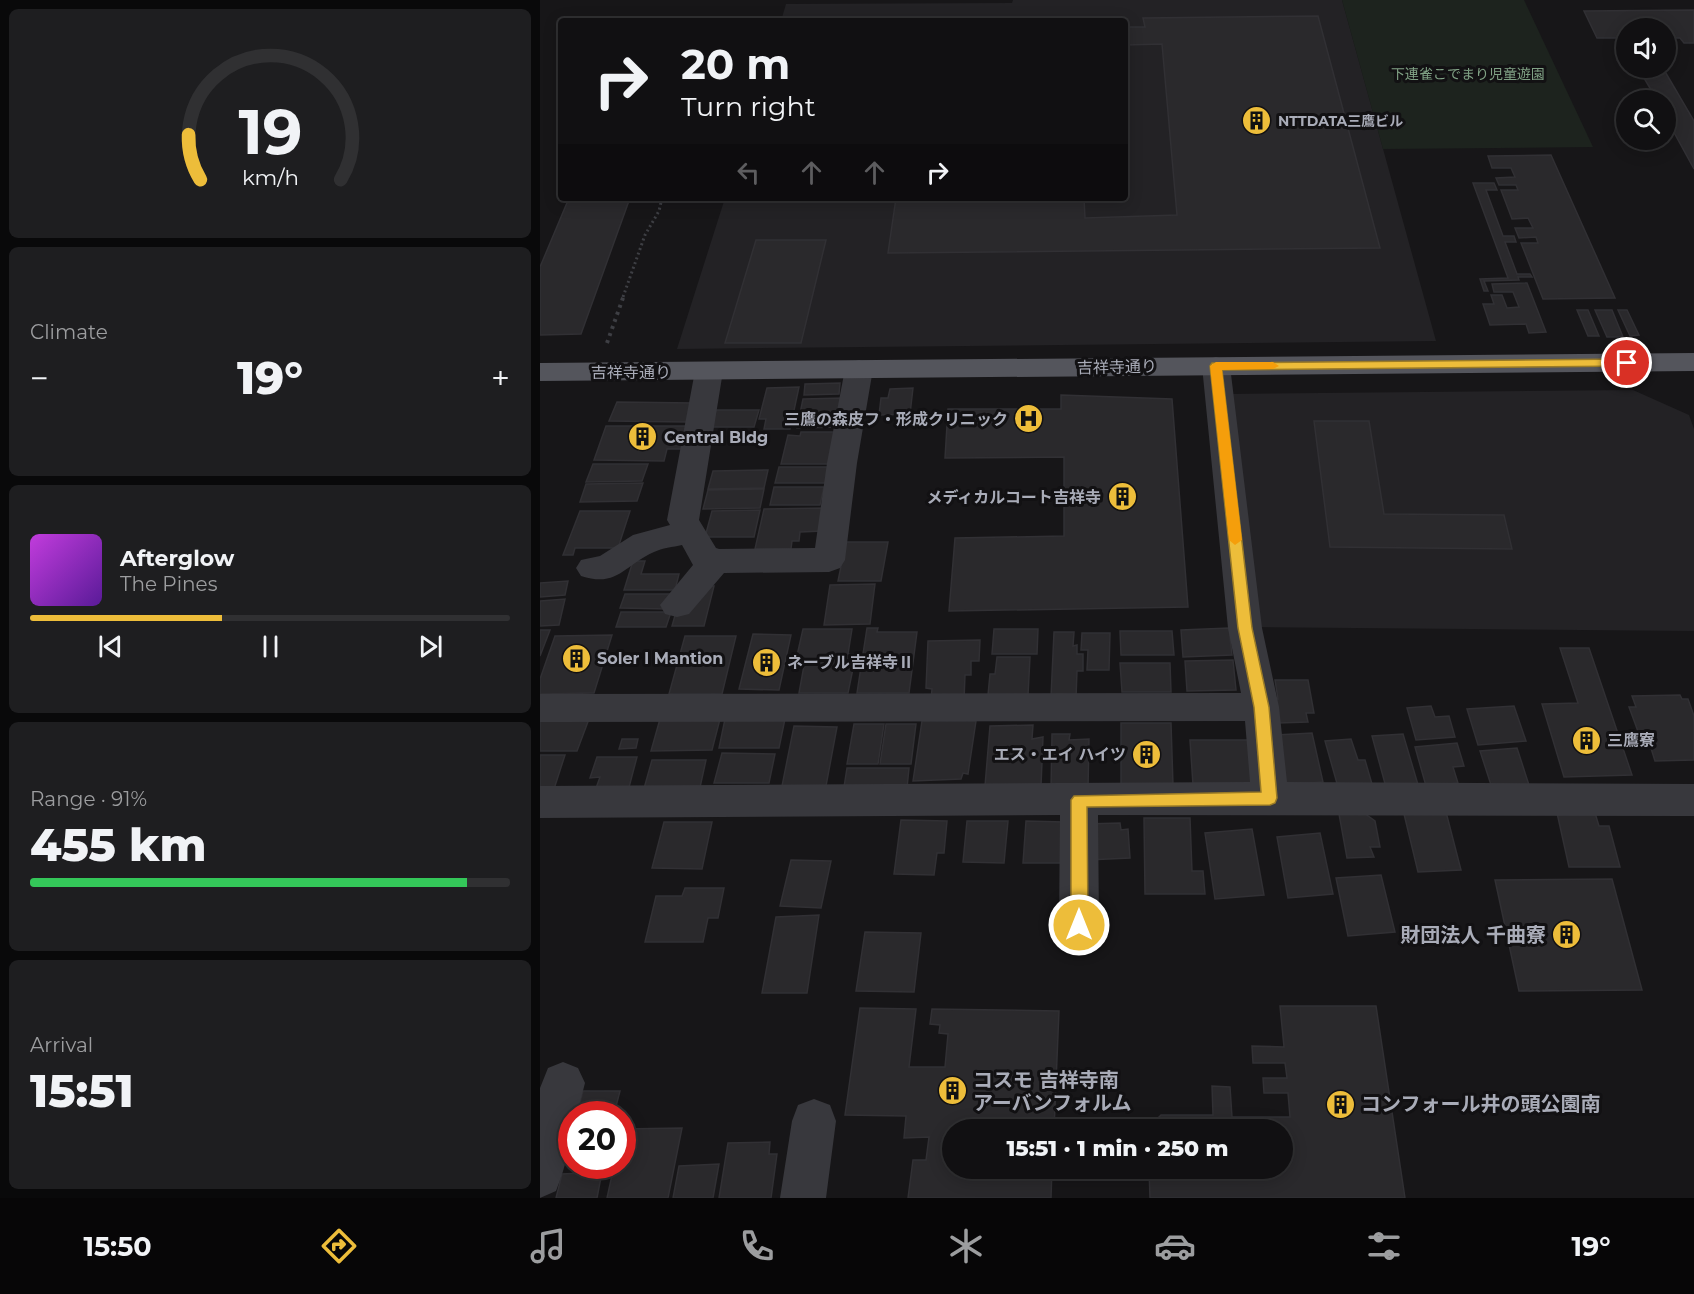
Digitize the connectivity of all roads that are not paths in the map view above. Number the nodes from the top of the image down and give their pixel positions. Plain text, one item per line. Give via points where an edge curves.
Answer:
1 (1694, 362) edge
2 (1216, 366) junction
3 (859, 369) junction
4 (709, 371) junction
5 (540, 372) edge
6 (689, 532) junction
7 (716, 560) junction
8 (592, 568) dead end
9 (677, 605) dead end
10 (1261, 707) junction
11 (540, 708) edge
12 (1270, 798) junction
13 (1079, 800) junction
14 (1694, 800) edge
15 (540, 802) edge
16 (1079, 925) dead end
17 (563, 1083) dead end
18 (814, 1121) dead end
19 (540, 1175) edge
20 (803, 1198) edge

1 - 2 main road, 吉祥寺通り
2 - 3 main road, 吉祥寺通り
2 - 10 street via 1245,628
3 - 4 main road, 吉祥寺通り
3 - 7 street via 829,560
4 - 5 main road, 吉祥寺通り
4 - 6 street via 683,520
6 - 7 street via 707,561
6 - 8 street via 644,543 606,568
7 - 9 street
10 - 11 street
10 - 12 street
12 - 13 street
12 - 14 street
13 - 15 street
13 - 16 street
17 - 19 street
18 - 20 street

